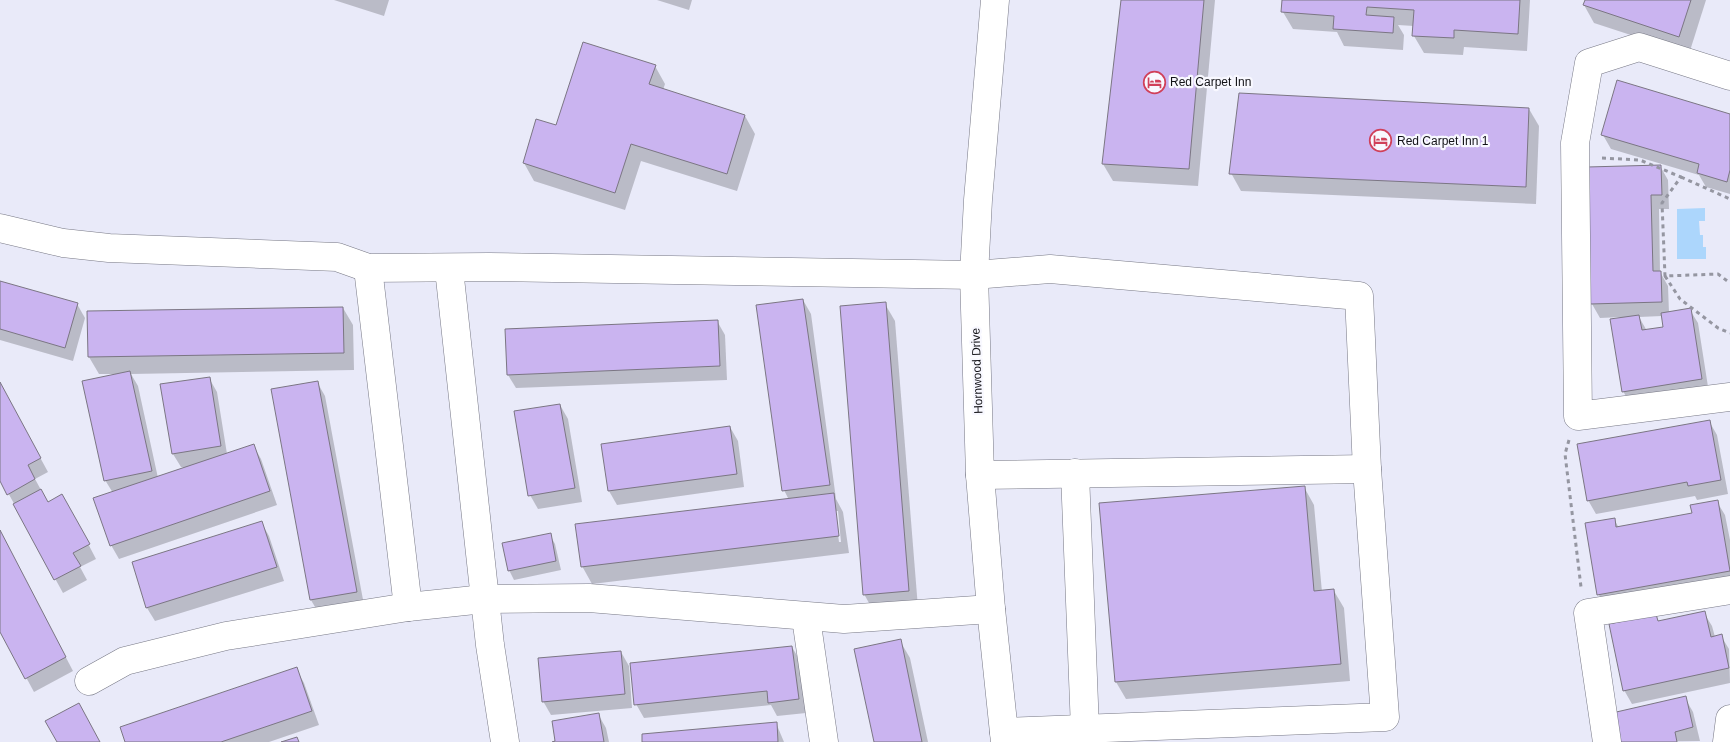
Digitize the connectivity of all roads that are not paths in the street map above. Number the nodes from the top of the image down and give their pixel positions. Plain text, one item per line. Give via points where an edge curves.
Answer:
1 (995, 0) edge
2 (1730, 76) edge
3 (0, 228) edge
4 (368, 268) junction
5 (449, 268) junction
6 (974, 275) junction
7 (1730, 397) edge
8 (1367, 469) junction
9 (1075, 473) junction
10 (980, 474) junction
11 (1730, 590) edge
12 (484, 599) junction
13 (408, 608) junction
14 (991, 609) junction
15 (806, 618) junction
16 (89, 681) dead end
17 (1730, 718) edge
18 (1086, 729) junction
19 (1005, 737) edge
20 (505, 742) edge
21 (824, 742) edge
22 (1607, 742) edge
23 (1727, 742) edge

1 - 6 street, Hornwood Drive
2 - 7 street via 1639,47 1589,63 1575,143 1578,416
3 - 4 street via 63,243 109,248 337,257
4 - 5 street
4 - 13 street
5 - 6 street
5 - 12 street
6 - 8 street via 1050,269 1359,296
6 - 10 street, Hornwood Drive
8 - 9 street
8 - 18 street via 1385,717
9 - 10 street
9 - 18 street
10 - 14 street, Hornwood Drive
11 - 22 street via 1588,613
12 - 13 street
12 - 15 street via 589,598
12 - 20 street
13 - 16 street via 226,636 125,661
14 - 15 street via 844,619
14 - 19 street, Hornwood Drive
15 - 21 street
17 - 23 street
18 - 19 street

